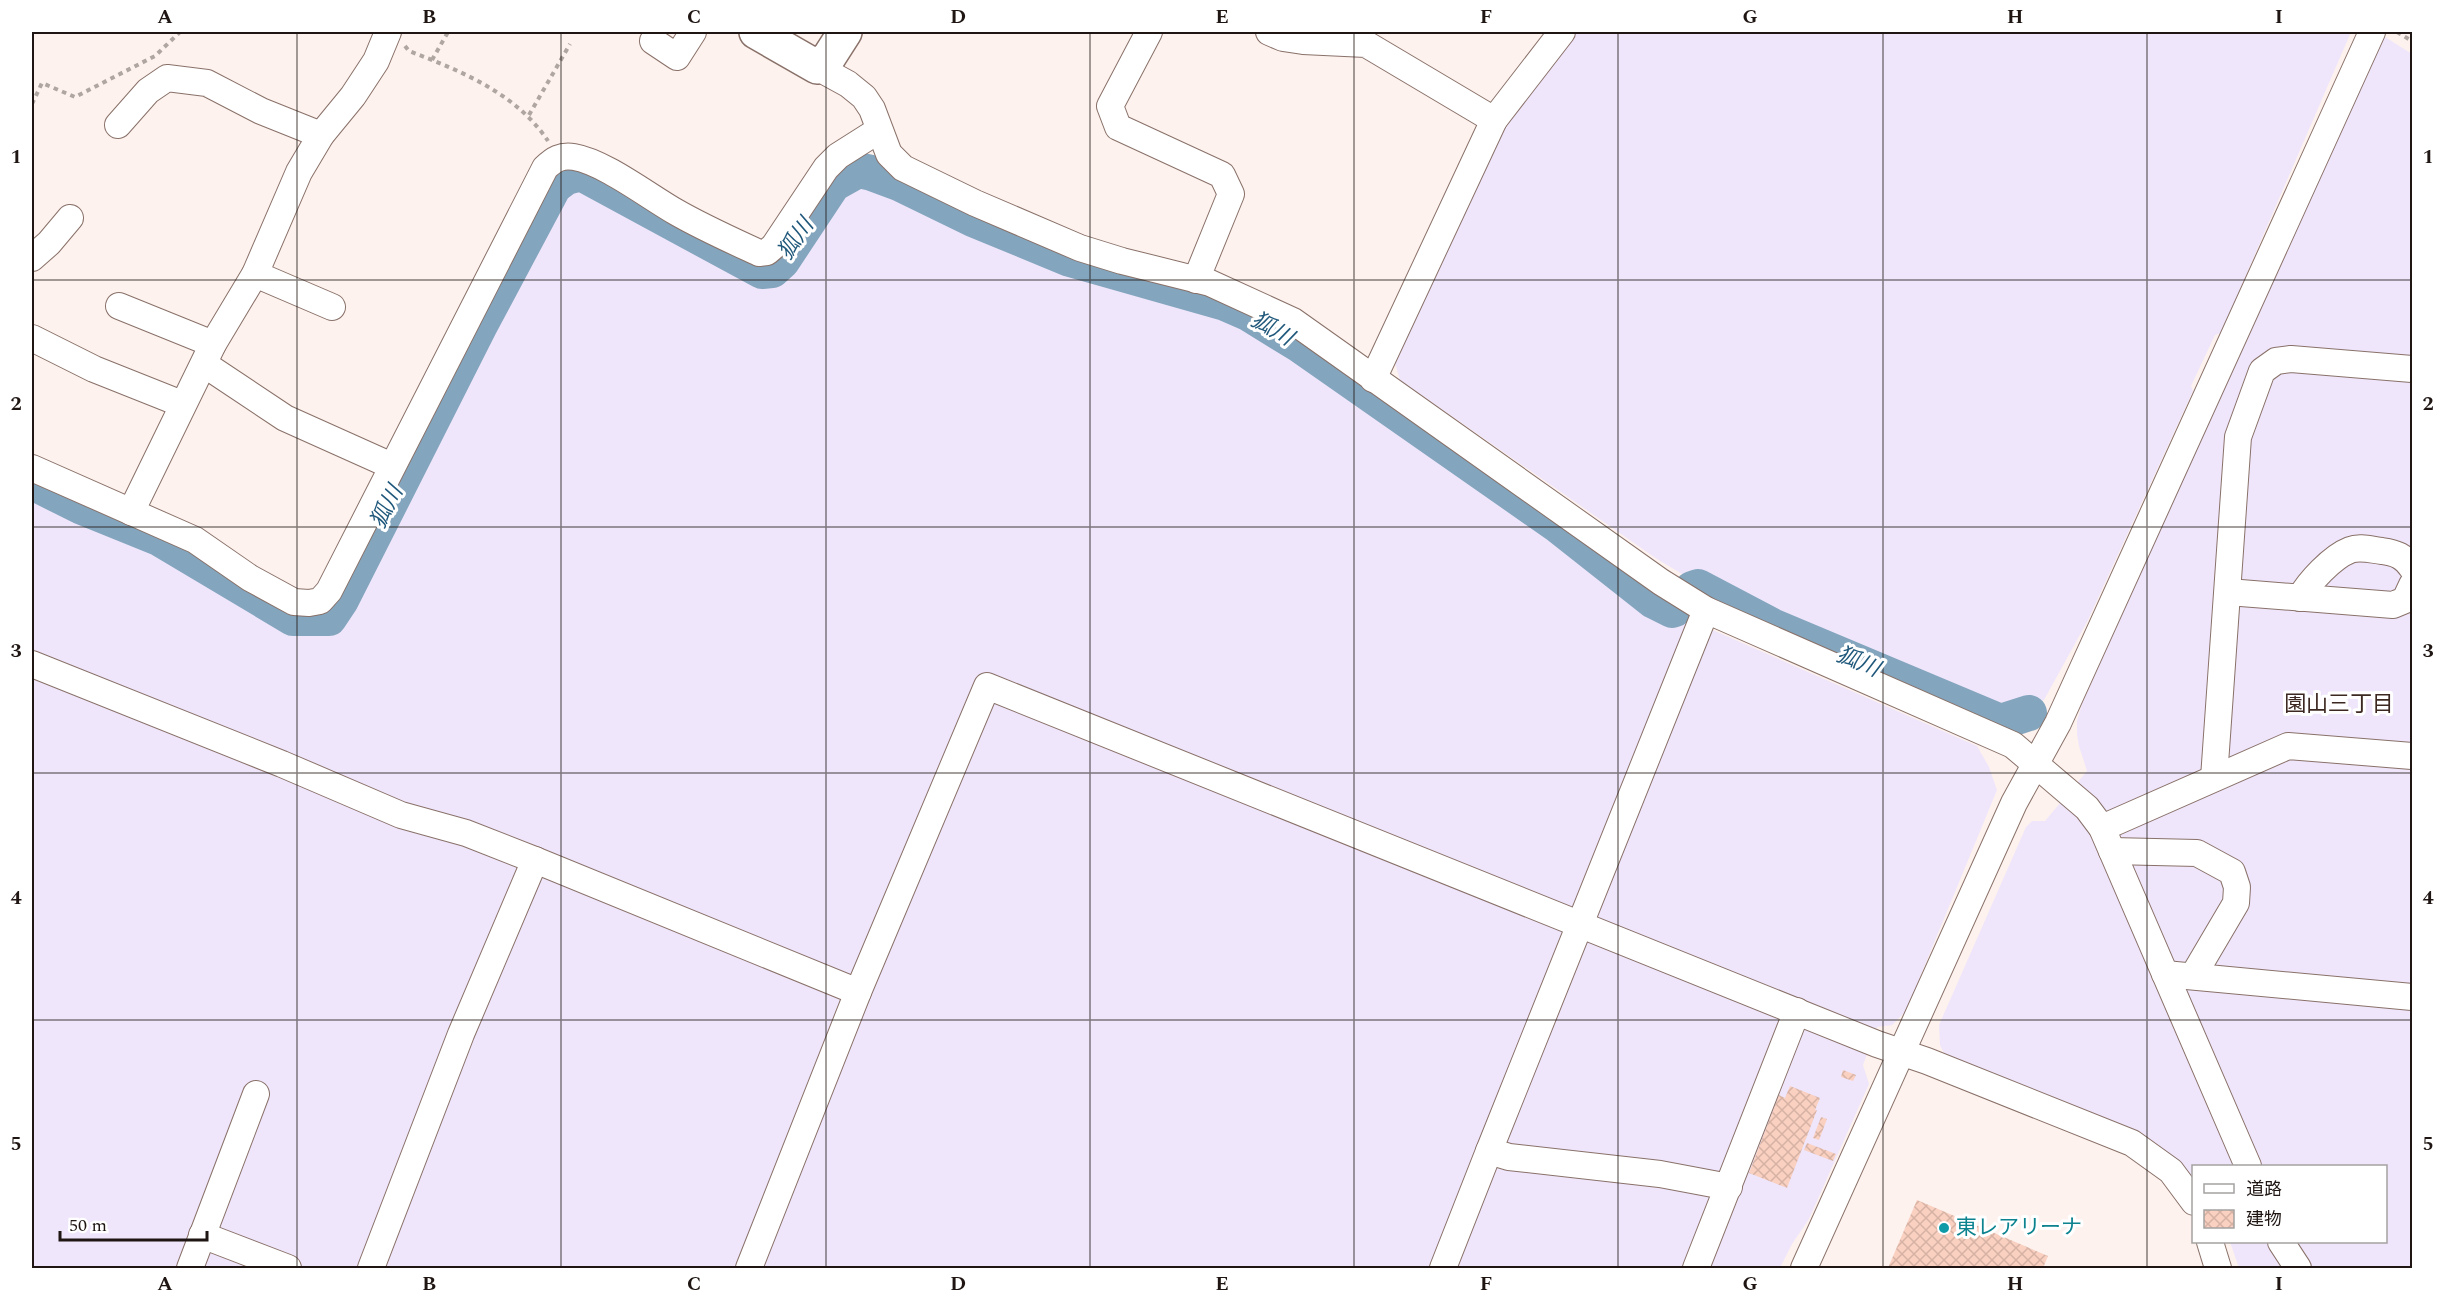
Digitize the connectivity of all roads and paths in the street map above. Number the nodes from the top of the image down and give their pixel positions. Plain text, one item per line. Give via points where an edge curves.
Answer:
1 (180, 32) edge
2 (447, 32) edge
3 (693, 32) edge
4 (756, 32) edge
5 (844, 32) edge
6 (1149, 32) edge
7 (1269, 32) edge
8 (1562, 32) edge
9 (2372, 32) edge
10 (2397, 32) edge
11 (393, 35) edge
12 (653, 41) dead end
13 (2412, 41) edge
14 (570, 44) dead end
15 (432, 60) junction
16 (817, 67) junction
17 (32, 104) edge
18 (529, 115) junction
19 (1494, 120) junction
20 (118, 125) dead end
21 (879, 130) junction
22 (321, 135) junction
23 (554, 159) junction
24 (70, 218) dead end
25 (32, 258) edge
26 (255, 274) junction
27 (1196, 280) junction
28 (119, 306) dead end
29 (332, 307) dead end
30 (32, 338) edge
31 (208, 354) junction
32 (2412, 369) edge
33 (1373, 379) junction
34 (182, 404) junction
35 (392, 466) junction
36 (32, 468) edge
37 (131, 512) junction
38 (2412, 568) edge
39 (2412, 585) edge
40 (2228, 592) junction
41 (2300, 598) junction
42 (1706, 610) junction
43 (32, 664) edge
44 (2412, 756) edge
45 (2035, 765) junction
46 (2214, 778) junction
47 (2102, 828) junction
48 (2112, 851) junction
49 (535, 860) junction
50 (1582, 924) junction
51 (2164, 974) junction
52 (2193, 976) junction
53 (858, 992) junction
54 (2412, 997) edge
55 (1797, 1011) junction
56 (1902, 1052) junction
57 (256, 1095) dead end
58 (1488, 1151) junction
59 (2247, 1165) edge
60 (1729, 1187) junction
61 (2192, 1201) edge
62 (202, 1235) junction
63 (2210, 1243) edge
64 (2282, 1243) edge
65 (189, 1269) edge
66 (288, 1269) edge
67 (371, 1269) edge
68 (749, 1269) edge
69 (1443, 1269) edge
70 (1696, 1269) edge
71 (1804, 1269) edge
72 (2218, 1269) edge
73 (2298, 1269) edge

1 - 17 path via 155,56 75,97 42,83
2 - 15 path
3 - 12 street via 677,57
4 - 16 main road
5 - 16 main road via 829,57
6 - 27 street via 1110,106 1118,126 1222,176 1231,194
7 - 19 street via 1304,41 1366,44
8 - 19 street
9 - 45 street via 2063,713
10 - 13 path
11 - 15 path via 410,51
11 - 22 street via 353,96
14 - 18 path
15 - 18 path via 486,84
16 - 21 street via 864,97
18 - 23 path via 550,143
19 - 33 street
20 - 22 street via 148,92 167,78 207,83 261,111
21 - 23 street via 826,168 767,252 751,249 678,213 575,157
21 - 27 street via 889,154 903,168 975,203 1080,248
22 - 26 street via 299,172
23 - 35 street via 545,168
24 - 25 street
26 - 29 street
26 - 31 street
27 - 33 street via 1293,321
28 - 31 street
30 - 34 street via 94,369
31 - 34 street
31 - 35 street via 285,418
32 - 40 street via 2291,359 2276,361 2262,371 2238,437
33 - 42 street
34 - 37 street
35 - 37 street via 329,591 320,601 309,603 294,602 250,578 195,540
36 - 37 street
38 - 41 street via 2395,553 2349,550 2311,580
39 - 41 street via 2405,600 2393,605
40 - 41 street
40 - 46 street
42 - 45 street via 2013,745
42 - 50 street
43 - 49 street via 401,815 466,833
44 - 46 street via 2288,746
45 - 47 street via 2087,808
45 - 56 street via 2014,803
46 - 47 street
47 - 48 street
48 - 51 street
48 - 52 street via 2198,853 2232,872 2237,887 2235,903
49 - 53 street
49 - 67 street via 461,1034
50 - 53 street via 987,686
50 - 55 street
50 - 58 street
51 - 52 street
51 - 59 street
52 - 54 street
53 - 68 street
55 - 56 street
55 - 60 street
56 - 61 street via 2132,1143 2171,1171
56 - 71 street
57 - 62 street
58 - 60 street
58 - 69 street
60 - 70 street
62 - 65 street
62 - 66 street
63 - 72 street
64 - 73 street

